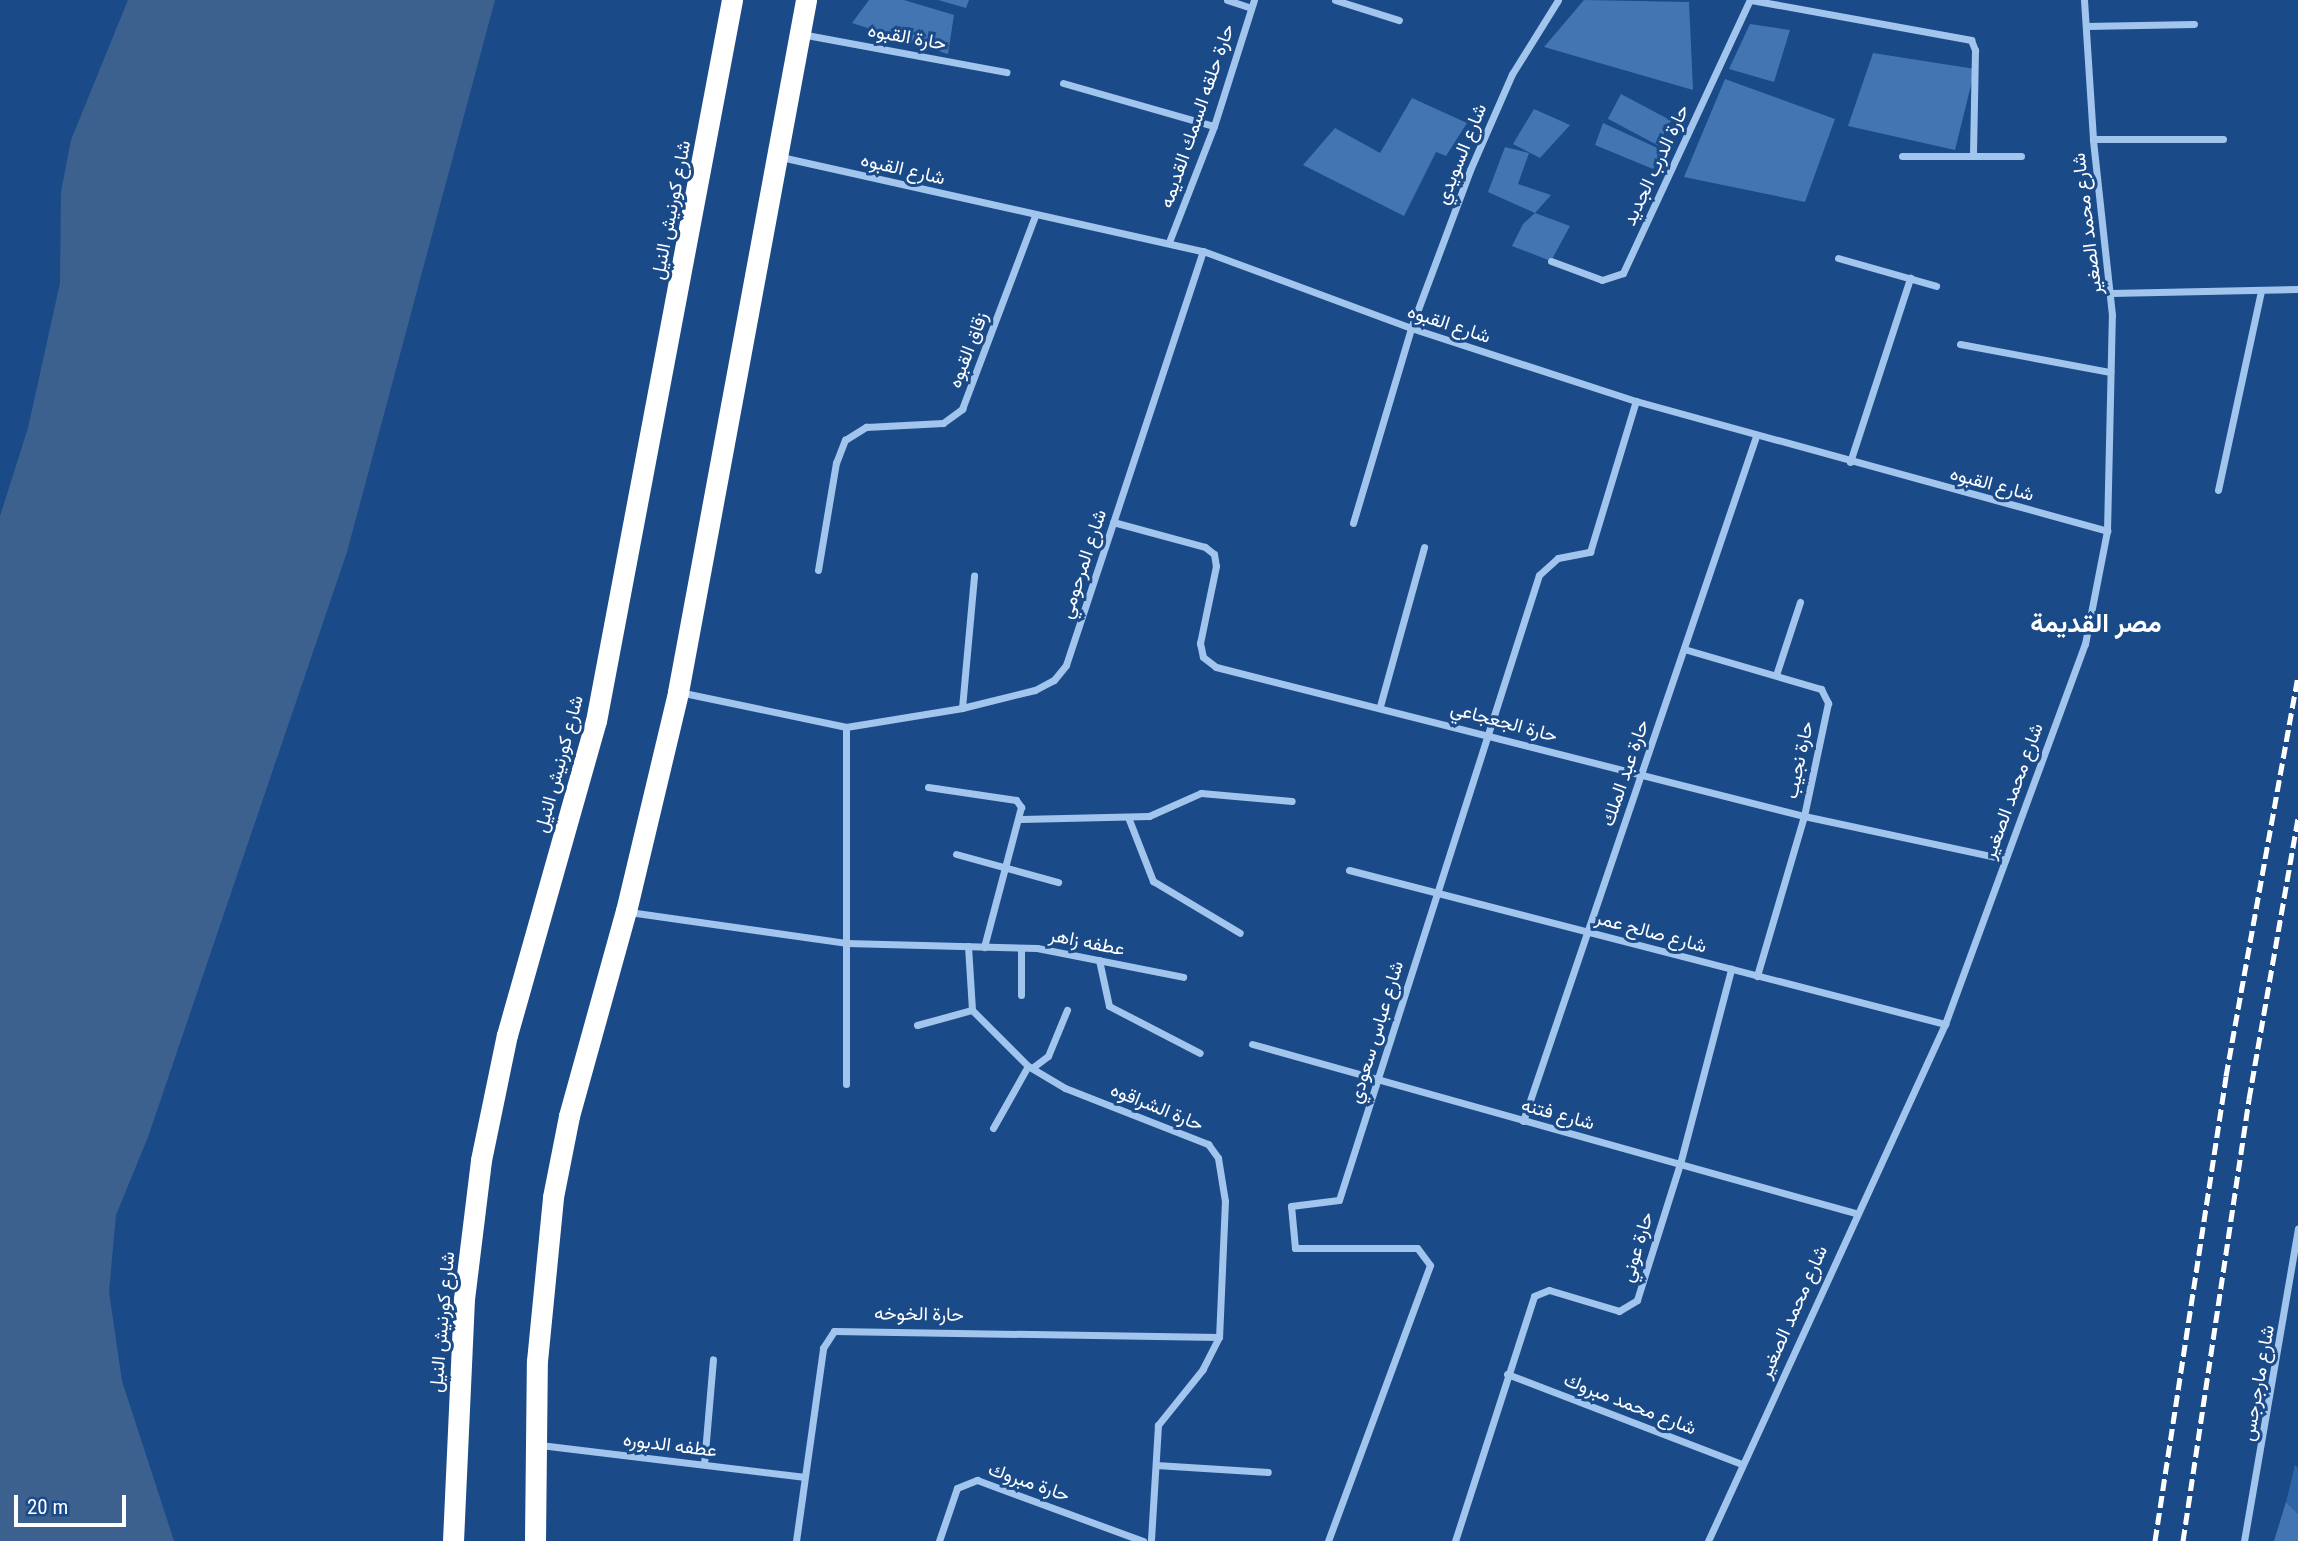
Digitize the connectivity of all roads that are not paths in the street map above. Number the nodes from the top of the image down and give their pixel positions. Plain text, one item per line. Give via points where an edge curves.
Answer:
1 (732, 0) edge
2 (806, 0) edge
3 (1227, 0) edge
4 (1335, 0) edge
5 (1558, 0) edge
6 (1751, 0) edge
7 (2084, 0) edge
8 (1252, 4) edge
9 (1399, 20) dead end
10 (2194, 24) dead end
11 (2086, 26) junction
12 (800, 34) junction
13 (1007, 72) dead end
14 (1063, 83) dead end
15 (1214, 126) junction
16 (2093, 139) junction
17 (2222, 139) dead end
18 (1902, 156) dead end
19 (1973, 156) junction
20 (2021, 156) dead end
21 (780, 157) junction
22 (1035, 216) junction
23 (1169, 242) junction
24 (1203, 251) junction
25 (1838, 258) dead end
26 (1550, 261) dead end
27 (1910, 278) junction
28 (1936, 286) dead end
29 (2298, 289) edge
30 (2261, 291) junction
31 (2111, 293) junction
32 (1411, 328) junction
33 (1960, 345) dead end
34 (2110, 372) junction
35 (1636, 401) junction
36 (1756, 436) junction
37 (1850, 462) junction
38 (2218, 490) dead end
39 (1113, 522) junction
40 (1353, 523) dead end
41 (2107, 531) junction
42 (1424, 547) dead end
43 (818, 570) dead end
44 (974, 576) dead end
45 (1800, 602) dead end
46 (1684, 649) junction
47 (1776, 675) junction
48 (678, 692) junction
49 (1380, 706) junction
50 (962, 708) junction
51 (846, 727) junction
52 (1487, 732) junction
53 (1641, 775) junction
54 (928, 787) dead end
55 (1292, 801) dead end
56 (1804, 816) junction
57 (1128, 817) junction
58 (1021, 819) junction
59 (956, 855) dead end
60 (2005, 859) junction
61 (1007, 867) junction
62 (1349, 870) dead end
63 (1058, 882) dead end
64 (1436, 893) junction
65 (626, 911) junction
66 (1588, 932) junction
67 (1240, 933) dead end
68 (846, 943) junction
69 (968, 946) junction
70 (984, 947) junction
71 (1021, 948) junction
72 (1099, 960) junction
73 (1731, 969) junction
74 (1757, 976) junction
75 (1183, 977) dead end
76 (1021, 995) dead end
77 (972, 1010) junction
78 (1067, 1010) dead end
79 (1944, 1024) junction
80 (917, 1025) dead end
81 (1252, 1044) dead end
82 (1200, 1053) dead end
83 (1030, 1067) junction
84 (1379, 1080) junction
85 (846, 1084) dead end
86 (1523, 1121) junction
87 (993, 1128) dead end
88 (1680, 1164) junction
89 (1855, 1213) junction
90 (2298, 1229) edge
91 (1219, 1337) junction
92 (713, 1359) dead end
93 (1507, 1374) junction
94 (534, 1444) junction
95 (704, 1464) junction
96 (1742, 1464) junction
97 (1156, 1465) junction
98 (1268, 1472) dead end
99 (803, 1477) junction
100 (453, 1541) edge
101 (535, 1541) edge
102 (796, 1541) edge
103 (939, 1541) edge
104 (1143, 1541) edge
105 (1151, 1541) edge
106 (1328, 1541) edge
107 (1455, 1541) edge
108 (1708, 1541) edge
109 (2244, 1541) edge

1 - 100 highway, شارع كورنيش النيل via 596,721 507,1035 481,1160 464,1299
2 - 12 highway
3 - 8 street
4 - 9 street
5 - 32 street, شارع السويدي via 1512,74 1470,170
6 - 19 street via 1971,40 1975,50
6 - 26 street, حارة الدرب الجديد via 1623,273 1602,280
7 - 11 street, شارع محمد الصغير
8 - 15 street, حارة حلقه السمك القديمه
10 - 11 street
11 - 16 street, شارع محمد الصغير
12 - 13 street, حارة القبوه
12 - 21 highway
14 - 15 street
15 - 23 street, حارة حلقه السمك القديمه
16 - 17 street
16 - 31 street, شارع محمد الصغير
18 - 19 street
19 - 20 street
21 - 22 street, شارع القبوه
21 - 48 highway
22 - 23 street, شارع القبوه
22 - 43 street, زقاق القبوه via 962,409 943,424 866,427 845,440 836,463
23 - 24 street, شارع القبوه
24 - 32 street, شارع القبوه
24 - 39 street, شارع المرحومي
25 - 27 street
27 - 28 street
27 - 37 street
29 - 30 street
30 - 31 street
30 - 38 street
31 - 34 street, شارع محمد الصغير
32 - 35 street, شارع القبوه
32 - 40 street, شارع السويدي
33 - 34 street
34 - 41 street, شارع محمد الصغير
35 - 36 street, شارع القبوه
35 - 52 street, شارع عباس سعودي via 1594,545 1585,555 1558,558 1545,565
36 - 37 street, شارع القبوه
36 - 46 street, حارة عبد الملك
37 - 41 street, شارع القبوه
39 - 49 street, حارة الجعجاعي via 1205,547 1214,554 1200,643 1203,656 1216,667
39 - 50 street, شارع المرحومي via 1066,664 1054,680 1035,690
41 - 60 street, شارع محمد الصغير via 2085,643
42 - 49 street
44 - 50 street
45 - 47 street
46 - 47 street, حارة نجيب
46 - 53 street, حارة عبد الملك
47 - 56 street, حارة نجيب via 1821,689 1828,703
48 - 51 street, شارع المرحومي
48 - 65 highway
49 - 52 street, حارة الجعجاعي
50 - 51 street, شارع المرحومي
51 - 68 street
52 - 53 street, حارة الجعجاعي
52 - 64 street, شارع عباس سعودي
53 - 56 street, حارة الجعجاعي
53 - 66 street, حارة عبد الملك
54 - 58 street via 1016,800
55 - 57 street via 1201,793 1149,816
56 - 60 street, حارة الجعجاعي
56 - 74 street, حارة نجيب
57 - 58 street
57 - 67 street via 1153,881
58 - 61 street
59 - 61 street
60 - 79 street, شارع محمد الصغير
61 - 63 street
61 - 70 street
62 - 64 street, شارع صالح عمر
64 - 66 street, شارع صالح عمر
64 - 84 street, شارع عباس سعودي
65 - 68 street
65 - 94 highway via 569,1116 553,1197 542,1293
66 - 73 street, شارع صالح عمر
66 - 86 street, حارة عبد الملك
68 - 69 street
68 - 85 street
69 - 70 street
69 - 77 street
70 - 71 street, عطفه زاهر
71 - 72 street, عطفه زاهر
71 - 76 street
72 - 75 street, عطفه زاهر
72 - 82 street via 1109,1006
73 - 74 street, شارع صالح عمر
73 - 88 street, حارة عوني
74 - 79 street, شارع صالح عمر
77 - 80 street
77 - 83 street, حارة الشراقوه
78 - 83 street via 1048,1056
79 - 89 street, شارع محمد الصغير
81 - 84 street, شارع فتنه
83 - 87 street
83 - 91 street, حارة الشراقوه via 1065,1088 1208,1144 1218,1158 1225,1201
84 - 86 street, شارع فتنه
84 - 106 street, شارع عباس سعودي via 1339,1200 1291,1206 1295,1248 1417,1248 1430,1265
86 - 88 street, شارع فتنه
88 - 89 street, شارع فتنه
88 - 93 street, حارة عوني via 1633,1306 1619,1311 1541,1292 1530,1302
89 - 96 street, شارع محمد الصغير
90 - 109 street, شارع مارجرجس
91 - 97 street via 1203,1369 1162,1415
91 - 99 street, حارة الخوخه via 834,1331 823,1348
92 - 95 street
93 - 96 street, شارع محمد مبروك
93 - 107 street, حارة عوني
94 - 95 street, عطفه الدبوره
94 - 101 highway
95 - 99 street, عطفه الدبوره
96 - 108 street, شارع محمد الصغير
97 - 98 street
97 - 105 street
99 - 102 street, حارة الخوخه
103 - 104 street, حارة مبروك via 957,1488 977,1480

